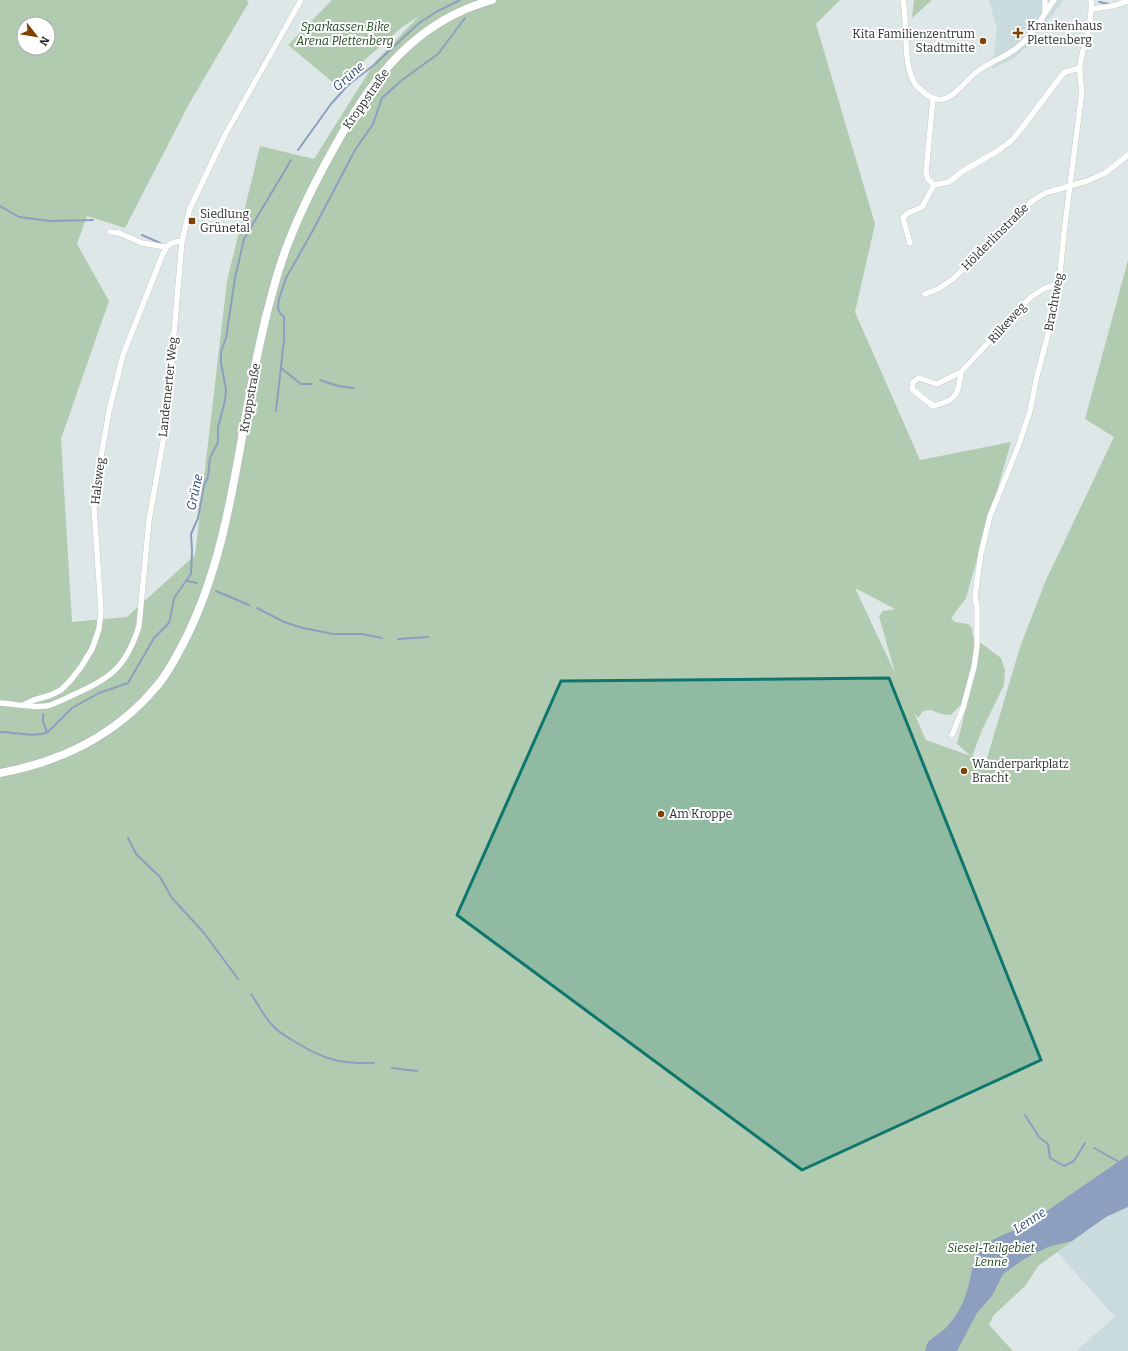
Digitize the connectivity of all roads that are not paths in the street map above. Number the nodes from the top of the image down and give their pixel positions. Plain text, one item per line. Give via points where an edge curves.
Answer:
1 (301, 0) edge
2 (492, 0) edge
3 (903, 0) edge
4 (1045, 0) edge
5 (1054, 0) edge
6 (1091, 0) edge
7 (1128, 1) edge
8 (1092, 10) junction
9 (1045, 12) junction
10 (1080, 68) junction
11 (933, 99) junction
12 (1128, 154) edge
13 (934, 185) junction
14 (1069, 188) junction
15 (110, 232) dead end
16 (182, 241) junction
17 (910, 243) dead end
18 (166, 247) junction
19 (1059, 284) junction
20 (925, 294) dead end
21 (961, 372) junction
22 (0, 703) edge
23 (22, 705) junction
24 (952, 735) dead end
25 (0, 773) edge

1 - 16 street, Landemerter Weg via 225,135 190,208
2 - 25 street, Kroppstraße via 442,20 400,53 351,118 307,200 274,287 255,367 222,540 194,624 168,671 156,688 125,718 89,743 44,762
3 - 11 street via 910,72 915,84
4 - 9 street
5 - 9 street
6 - 8 street, Brachtweg
7 - 8 street
8 - 10 street, Brachtweg
9 - 11 street via 1028,38 1010,53 972,75 949,98
10 - 13 street via 1062,75 1012,140 949,182
10 - 14 street, Brachtweg via 1082,91
11 - 13 street via 926,172
12 - 14 street, Hölderlinstraße via 1104,173
13 - 17 street via 922,207 903,218
14 - 19 street, Brachtweg
14 - 20 street, Hölderlinstraße via 1045,194 1032,201 953,279
15 - 18 street via 119,233 147,245
16 - 18 street via 173,242
16 - 23 street, Landemerter Weg via 166,425 149,520 139,626 134,642 113,674 103,681 47,706
18 - 23 street, Halsweg via 123,354 109,411 94,506 101,611 99,629 82,667 61,690 51,696
19 - 21 street, Rilkeweg via 1045,288 1031,297
19 - 24 street, Brachtweg via 1030,411 990,516 981,553 975,596 978,628 975,660 963,708
21 - 21 street, Rilkeweg via 958,393 945,404 933,406 912,389 913,382 919,378 937,384
22 - 23 street, Landemerter Weg

